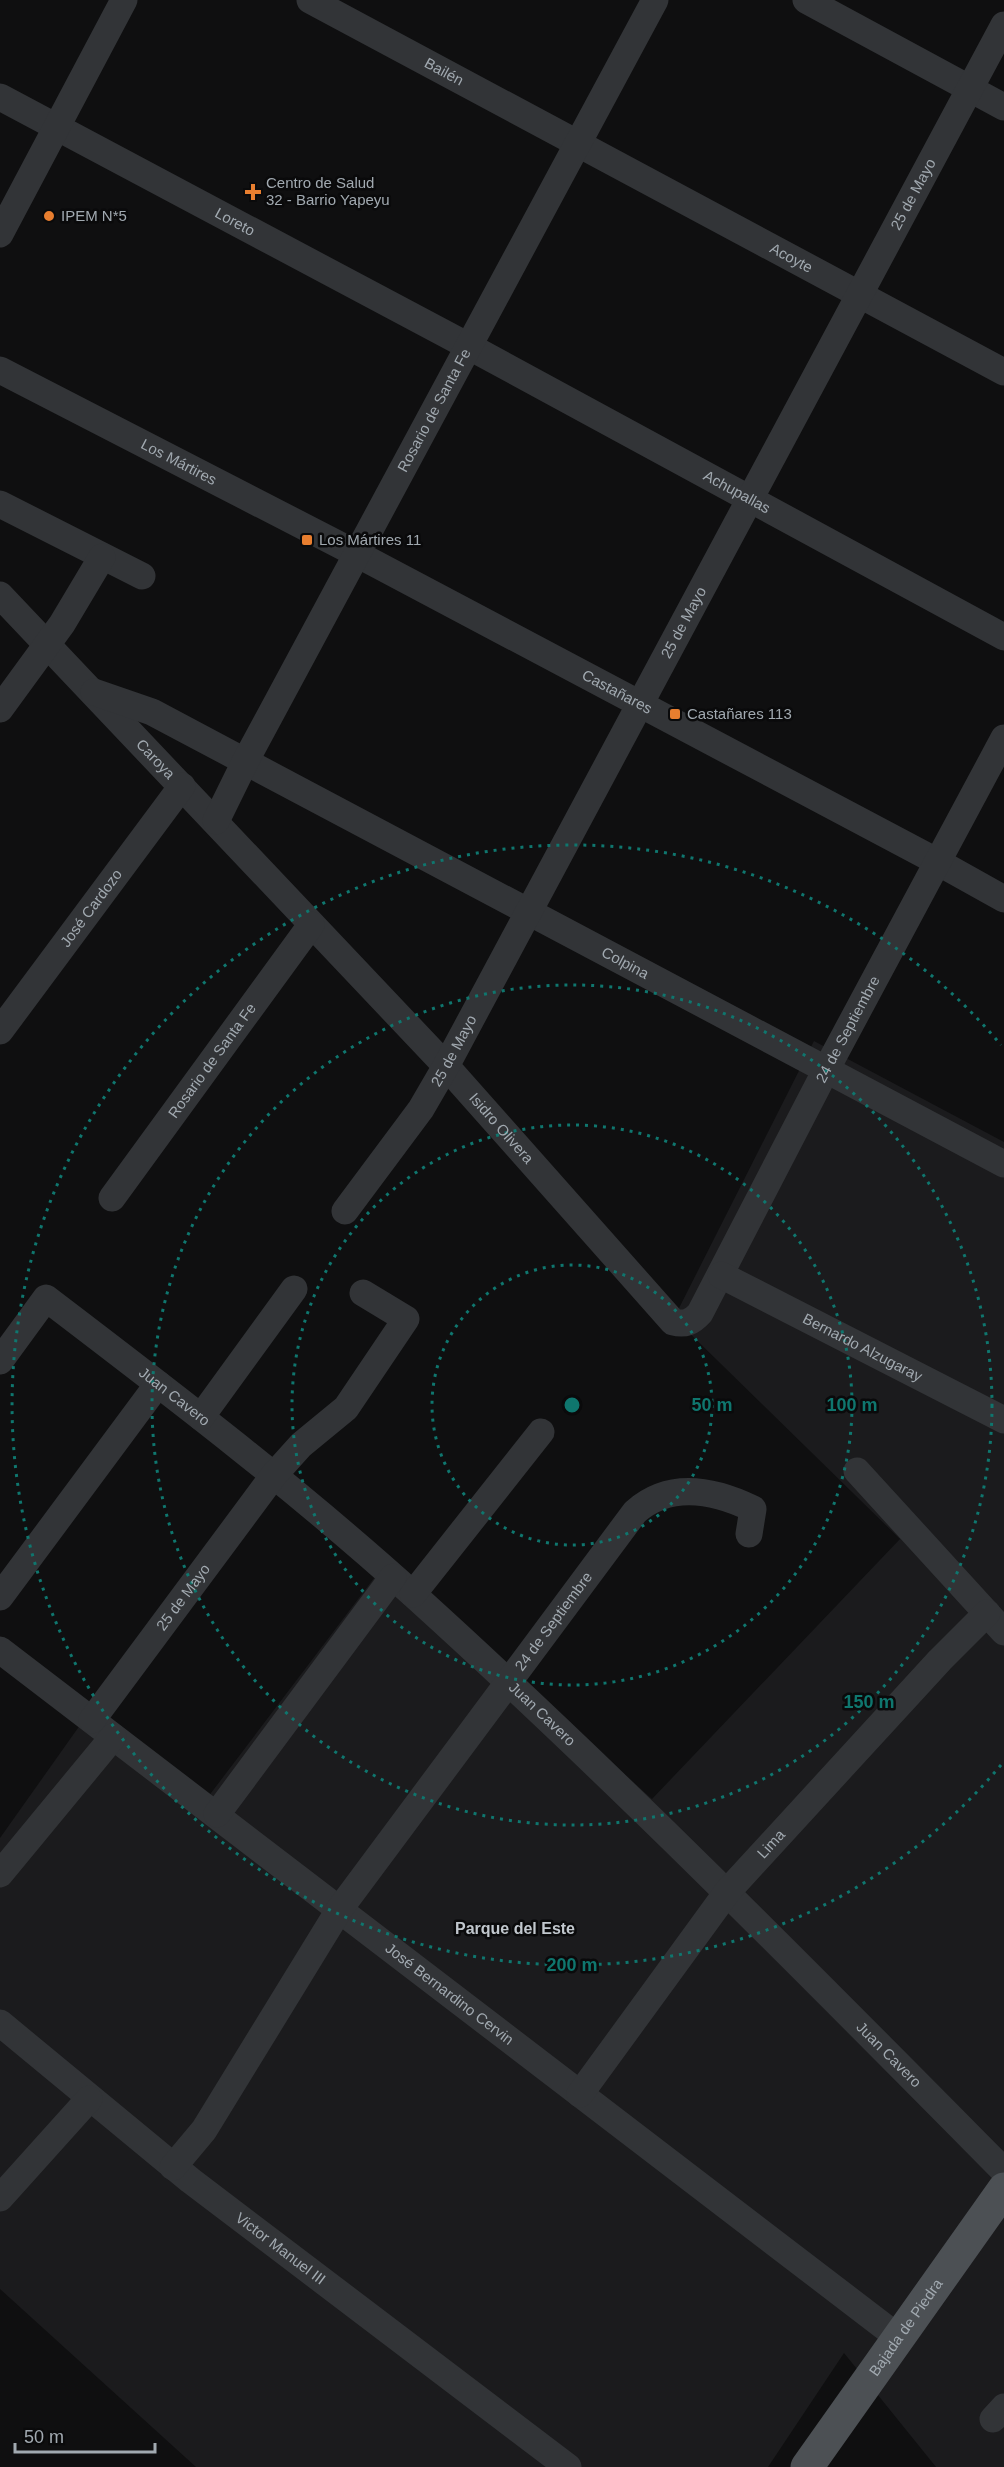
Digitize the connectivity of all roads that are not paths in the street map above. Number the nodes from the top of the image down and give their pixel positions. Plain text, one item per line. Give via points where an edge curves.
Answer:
1 (124, 0) edge
2 (310, 0) edge
3 (655, 0) edge
4 (806, 0) edge
5 (1004, 25) edge
6 (970, 88) junction
7 (0, 97) edge
8 (1004, 107) edge
9 (57, 127) junction
10 (578, 143) junction
11 (0, 234) edge
12 (860, 293) junction
13 (470, 347) junction
14 (0, 370) edge
15 (1004, 372) edge
16 (750, 500) junction
17 (0, 504) edge
18 (357, 554) junction
19 (102, 557) junction
20 (142, 576) dead end
21 (0, 595) edge
22 (1004, 637) edge
23 (47, 644) junction
24 (93, 691) junction
25 (639, 703) junction
26 (0, 709) edge
27 (1004, 738) edge
28 (246, 760) junction
29 (182, 786) junction
30 (216, 821) junction
31 (936, 861) junction
32 (1004, 899) edge
33 (527, 911) junction
34 (311, 925) junction
35 (0, 1031) edge
36 (446, 1066) junction
37 (826, 1070) junction
38 (1004, 1164) edge
39 (112, 1198) dead end
40 (345, 1211) dead end
41 (721, 1275) junction
42 (294, 1289) dead end
43 (363, 1293) dead end
44 (692, 1322) joint
45 (0, 1361) edge
46 (158, 1384) junction
47 (201, 1417) junction
48 (1004, 1420) edge
49 (541, 1431) dead end
50 (857, 1471) dead end
51 (274, 1475) junction
52 (749, 1534) dead end
53 (393, 1577) junction
54 (413, 1594) junction
55 (0, 1597) edge
56 (995, 1623) edge
57 (0, 1650) edge
58 (508, 1683) junction
59 (92, 1720) junction
60 (113, 1737) junction
61 (217, 1814) junction
62 (0, 1874) edge
63 (728, 1892) junction
64 (339, 1910) junction
65 (0, 2023) edge
66 (580, 2094) junction
67 (89, 2099) junction
68 (173, 2167) junction
69 (1004, 2171) edge
70 (1004, 2189) edge
71 (0, 2198) edge
72 (899, 2338) junction
73 (568, 2467) edge
74 (807, 2467) edge

1 - 9 street
2 - 10 street, Bailén
3 - 10 street, Rosario de Santa Fe
4 - 6 street
5 - 6 street, 25 de Mayo
6 - 8 street
6 - 12 street, 25 de Mayo
7 - 9 street, Loreto
9 - 11 street
9 - 13 street, Loreto
10 - 12 street, Acoyte
10 - 13 street, Rosario de Santa Fe
12 - 15 street, Acoyte
12 - 16 street, 25 de Mayo
13 - 16 street, Achupallas
13 - 18 street, Rosario de Santa Fe
14 - 18 street, Los Mártires
16 - 22 street, Achupallas
16 - 25 street, 25 de Mayo
17 - 19 street
18 - 25 street, Castañares
18 - 28 street, Rosario de Santa Fe
19 - 20 street
19 - 23 street
21 - 23 street, Caroya
23 - 24 street, Caroya
23 - 26 street
24 - 28 street, Colpina via 152,712
24 - 29 street, Caroya
25 - 31 street, Castañares
25 - 33 street, 25 de Mayo
27 - 31 street, 24 de Septiembre
28 - 30 street, Rosario de Santa Fe
28 - 33 street, Colpina
29 - 30 street, Caroya
29 - 35 street, José Cardozo
30 - 34 street, Caroya
31 - 32 street, Castañares
31 - 37 street, 24 de Septiembre
33 - 36 street, 25 de Mayo
33 - 37 street, Colpina
34 - 36 street, Isidro Olivera
34 - 39 street, Rosario de Santa Fe
36 - 40 street, 25 de Mayo via 420,1109
36 - 44 street, Isidro Olivera via 673,1322
37 - 38 street, Colpina
37 - 41 street, 24 de Septiembre
41 - 44 street, 24 de Septiembre
41 - 48 street, Bernardo Alzugaray
42 - 47 street
43 - 51 street, 25 de Mayo via 406,1319 346,1408 301,1445
45 - 46 street, Juan Cavero via 46,1298
46 - 47 street, Juan Cavero
46 - 55 street
47 - 51 street, Juan Cavero
49 - 54 street
50 - 56 street
51 - 53 street, Juan Cavero
51 - 59 street, 25 de Mayo
52 - 58 street, 24 de Septiembre via 753,1509 740,1503 686,1490 647,1501
53 - 54 street, Juan Cavero
53 - 61 street
54 - 58 street, Juan Cavero
56 - 63 street, Lima via 940,1660
57 - 59 street, José Bernardino Cervin
58 - 63 street, Juan Cavero
58 - 64 street, 24 de Septiembre
59 - 60 street, José Bernardino Cervin
60 - 61 street, José Bernardino Cervin
60 - 62 street
61 - 64 street, José Bernardino Cervin
63 - 66 street, Lima
63 - 69 street, Juan Cavero
64 - 66 street, José Bernardino Cervin
64 - 68 street, 24 de Septiembre via 204,2130
65 - 67 street, Victor Manuel III
66 - 72 street, José Bernardino Cervin
67 - 68 street, Victor Manuel III
67 - 71 street
68 - 73 street, Victor Manuel III
70 - 72 main road, Bajada de Piedra
72 - 74 main road, Bajada de Piedra

